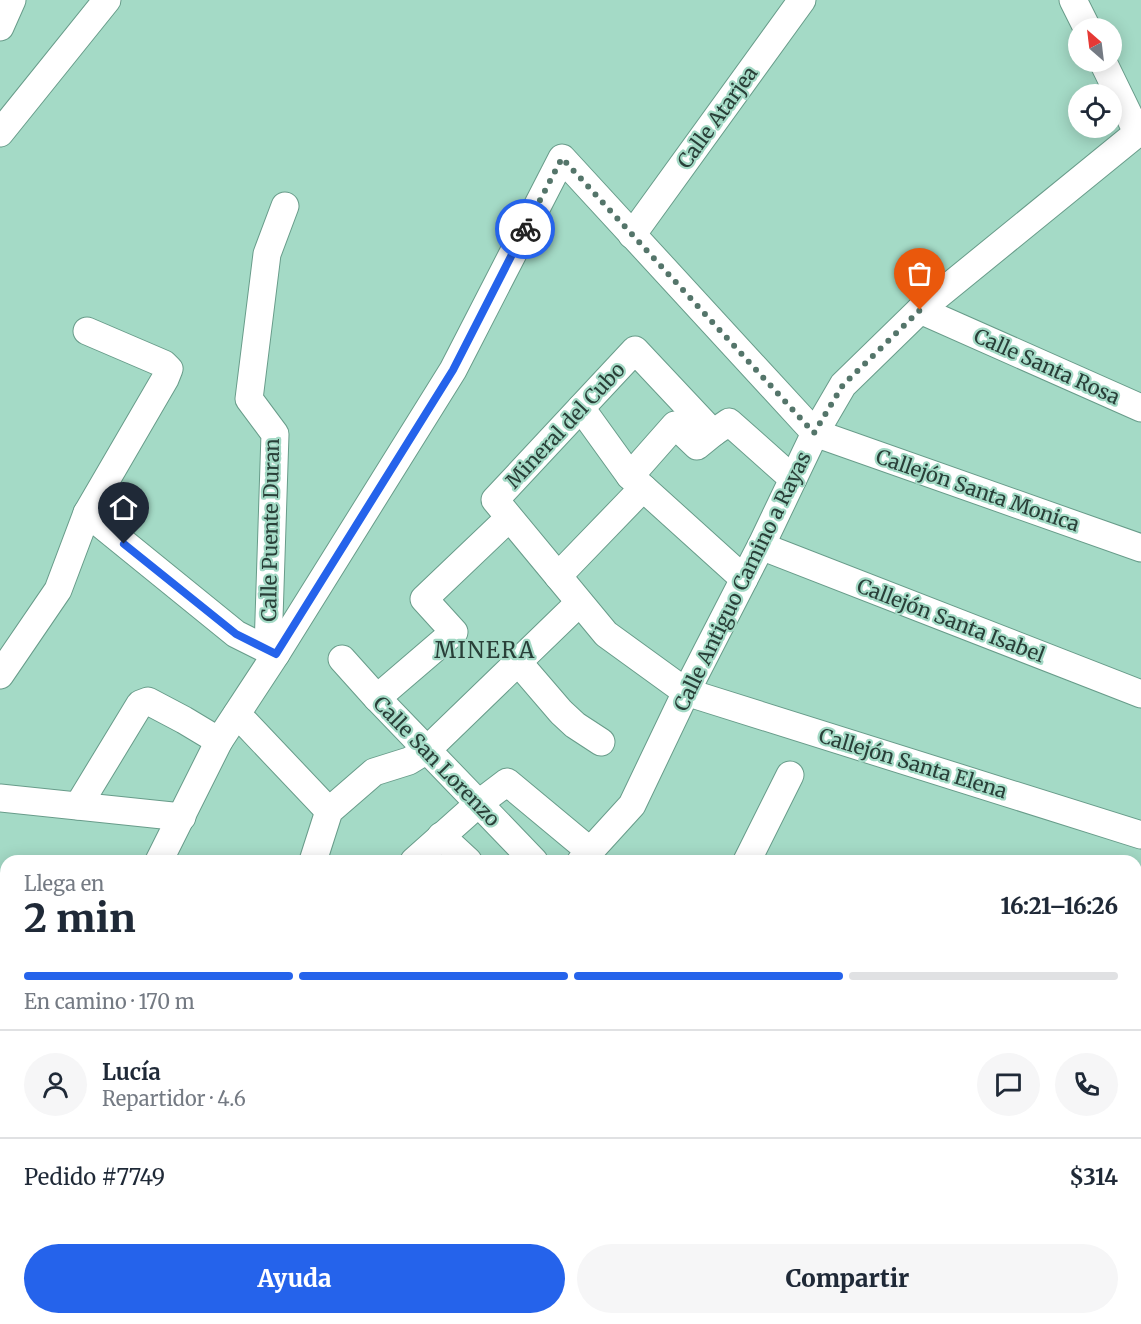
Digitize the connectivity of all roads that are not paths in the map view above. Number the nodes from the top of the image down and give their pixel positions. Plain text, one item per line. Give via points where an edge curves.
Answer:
1 (12, 0) edge
2 (107, 0) edge
3 (802, 0) edge
4 (1073, 0) edge
5 (1082, 18) edge
6 (0, 27) edge
7 (1108, 72) edge
8 (1139, 131) edge
9 (0, 134) edge
10 (285, 206) dead end
11 (632, 235) junction
12 (920, 310) junction
13 (87, 331) dead end
14 (581, 408) junction
15 (1141, 408) edge
16 (713, 433) junction
17 (814, 433) junction
18 (793, 479) junction
19 (637, 482) junction
20 (502, 509) junction
21 (87, 513) junction
22 (761, 546) junction
23 (1141, 548) edge
24 (558, 576) junction
25 (744, 579) junction
26 (579, 603) junction
27 (272, 652) junction
28 (342, 660) dead end
29 (518, 662) junction
30 (0, 675) edge
31 (686, 692) junction
32 (1141, 694) edge
33 (377, 698) junction
34 (237, 714) junction
35 (219, 741) junction
36 (601, 742) dead end
37 (427, 750) junction
38 (790, 775) dead end
39 (0, 798) edge
40 (478, 804) junction
41 (78, 806) junction
42 (329, 811) junction
43 (182, 817) junction
44 (1141, 835) edge
45 (441, 836) junction
46 (162, 855) edge
47 (315, 855) edge
48 (420, 855) edge
49 (462, 855) edge
50 (528, 855) edge
51 (585, 855) edge
52 (587, 855) edge
53 (750, 855) edge

1 - 6 street
2 - 9 street
3 - 11 street, Calle Atarjea
4 - 5 street
7 - 8 street
8 - 12 street, Calle Antiguo Camino a Rayas
10 - 27 street, Calle Puente Duran via 267,254 249,399 274,434
11 - 17 street
11 - 27 street via 562,158 453,370
12 - 15 street, Calle Santa Rosa
12 - 17 street, Calle Antiguo Camino a Rayas via 843,385
13 - 21 street via 169,369
14 - 16 street, Mineral del Cubo via 635,351
14 - 19 street
14 - 20 street, Mineral del Cubo
16 - 18 street via 729,422
16 - 19 street via 697,446 675,425
17 - 18 street, Calle Antiguo Camino a Rayas
17 - 23 street, Callejón Santa Monica
18 - 22 street, Calle Antiguo Camino a Rayas
19 - 24 street
19 - 25 street
20 - 24 street, Callejón Santa Elena
20 - 33 street, Mineral del Cubo via 424,599 454,632
21 - 27 street via 236,634
21 - 30 street via 58,590
22 - 25 street, Calle Antiguo Camino a Rayas
22 - 32 street, Callejón Santa Isabel
24 - 26 street, Callejón Santa Elena
25 - 31 street, Calle Antiguo Camino a Rayas
26 - 29 street
26 - 31 street, Callejón Santa Elena via 606,634
27 - 34 street
28 - 33 street, Calle San Lorenzo
29 - 36 street via 561,712
29 - 37 street
31 - 44 street, Callejón Santa Elena
31 - 52 street, Calle Antiguo Camino a Rayas via 632,805
33 - 37 street, Calle San Lorenzo
34 - 35 street
34 - 42 street
35 - 41 street via 148,701 140,704
35 - 43 street
37 - 40 street, Calle San Lorenzo
37 - 42 street via 409,761 374,772
38 - 53 street
39 - 41 street
40 - 45 street
40 - 50 street, Calle San Lorenzo
40 - 51 street via 507,782
41 - 43 street
42 - 47 street
43 - 46 street
45 - 48 street
45 - 49 street

